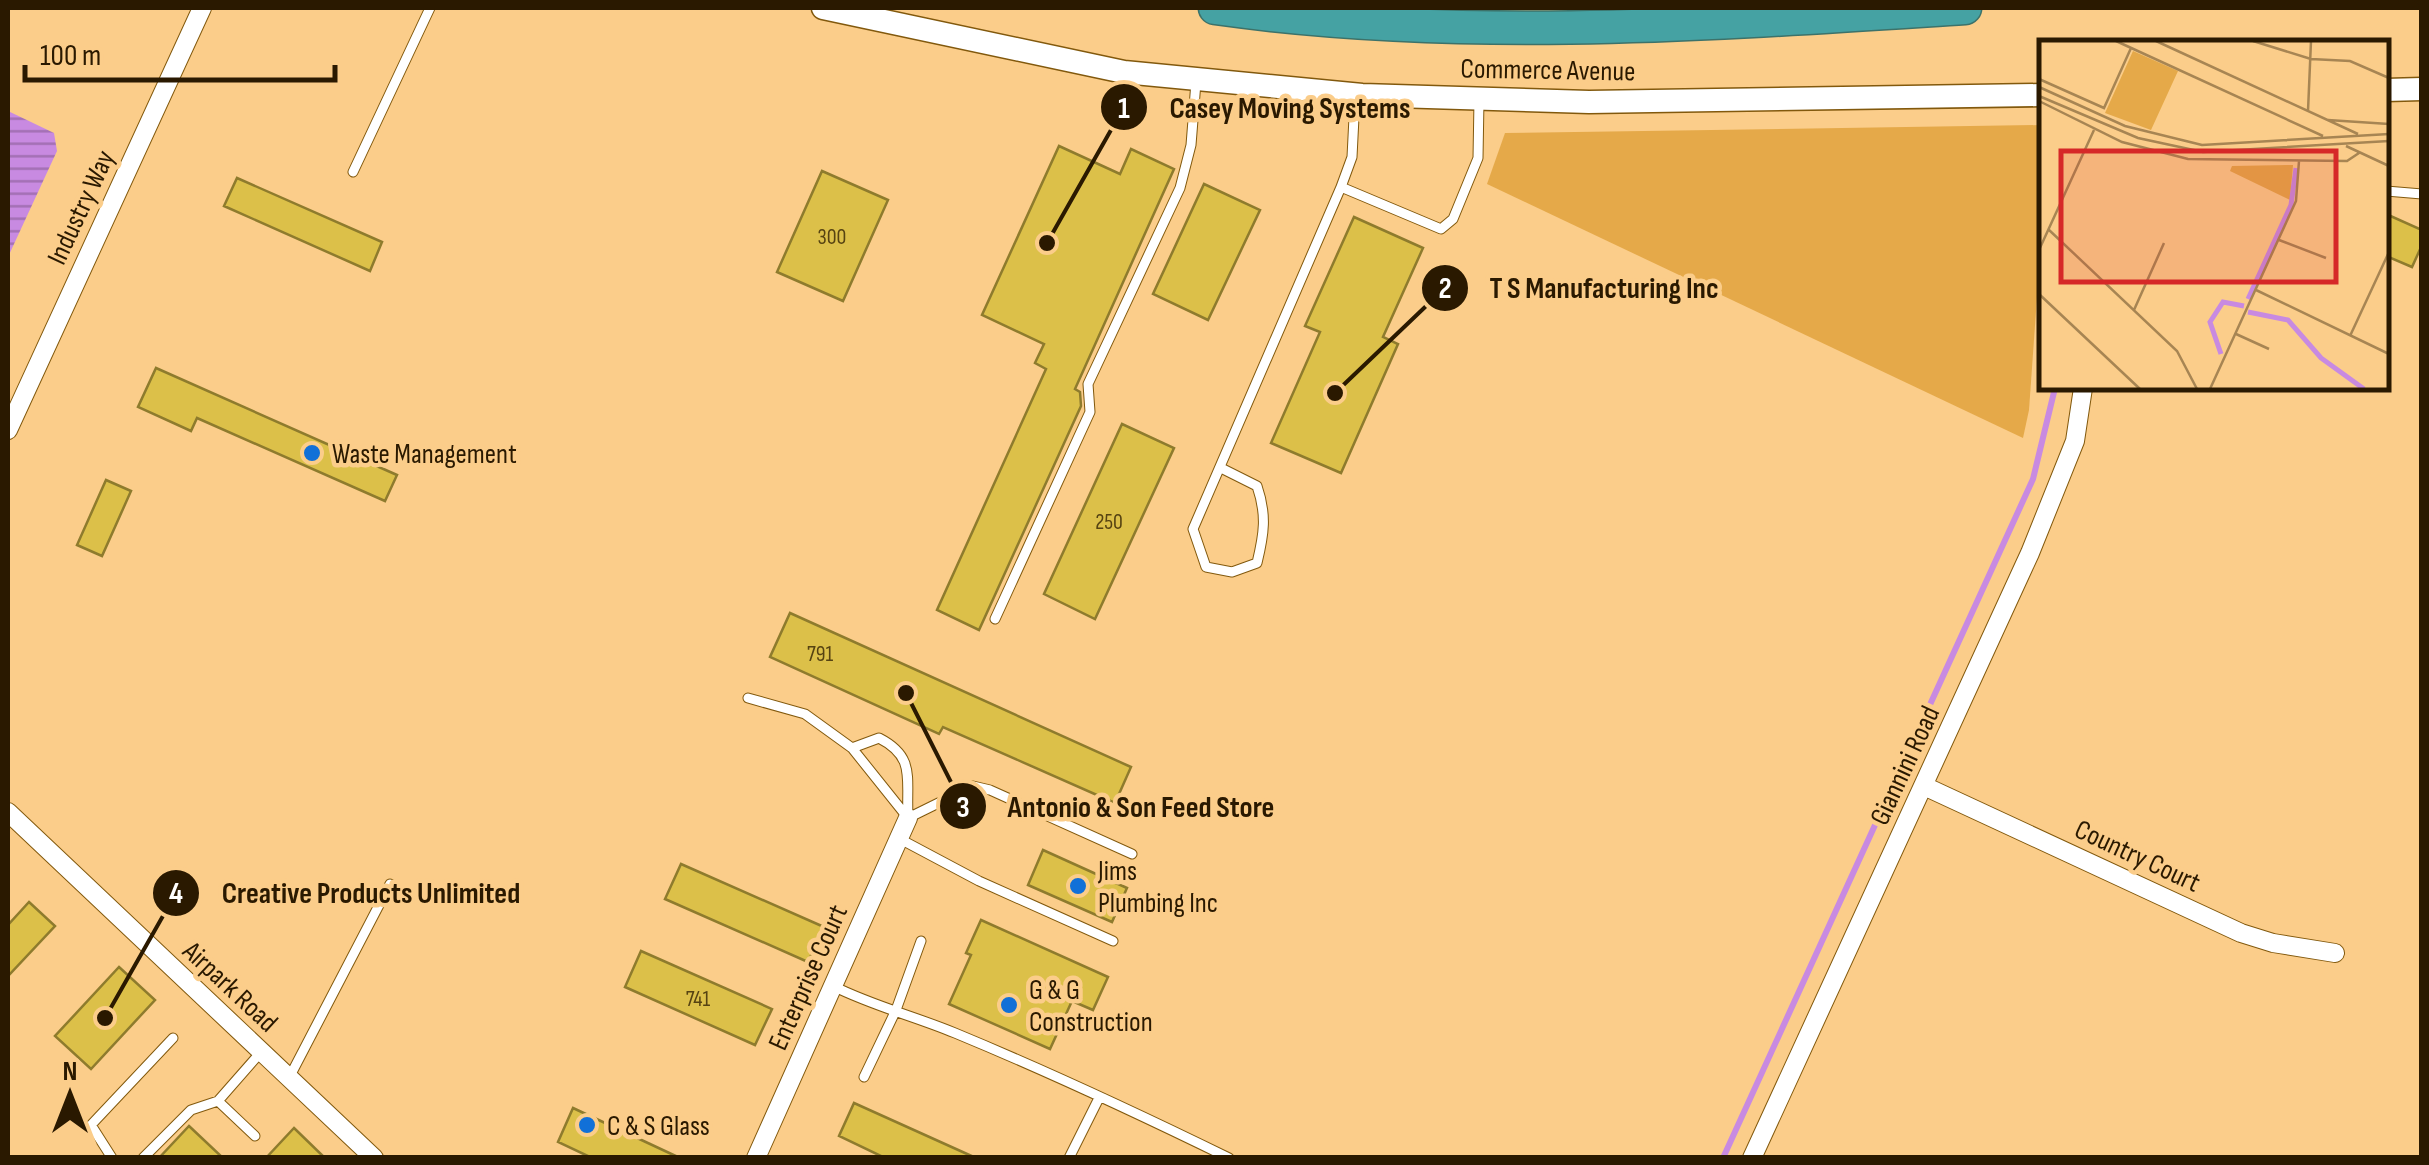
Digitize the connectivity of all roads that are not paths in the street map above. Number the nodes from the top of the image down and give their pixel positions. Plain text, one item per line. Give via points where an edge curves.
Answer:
1 (202, 8) edge
2 (430, 8) edge
3 (822, 8) edge
4 (1215, 8) edge
5 (1965, 8) edge
6 (1196, 79) junction
7 (2422, 89) edge
8 (2389, 90) edge
9 (1355, 95) junction
10 (2039, 96) edge
11 (1479, 98) junction
12 (353, 172) dead end
13 (1340, 186) junction
14 (2389, 191) edge
15 (2422, 194) edge
16 (2082, 390) edge
17 (8, 430) edge
18 (1220, 468) junction
19 (995, 619) dead end
20 (748, 698) dead end
21 (852, 748) junction
22 (1924, 786) junction
23 (8, 812) edge
24 (908, 818) junction
25 (900, 838) junction
26 (1132, 854) dead end
27 (390, 884) dead end
28 (921, 941) dead end
29 (1113, 941) dead end
30 (2335, 952) dead end
31 (834, 986) junction
32 (896, 1010) junction
33 (173, 1038) dead end
34 (261, 1052) junction
35 (289, 1078) junction
36 (864, 1078) dead end
37 (1100, 1098) junction
38 (218, 1101) junction
39 (255, 1136) dead end
40 (112, 1158) edge
41 (143, 1158) edge
42 (374, 1158) edge
43 (756, 1158) edge
44 (1068, 1158) edge
45 (1229, 1158) edge
46 (1752, 1158) edge

1 - 17 street, Industry Way
2 - 12 lane
3 - 6 street, Commerce Avenue via 1124,72
4 - 5 highway via 1481,29 1736,24
6 - 9 street, Commerce Avenue
6 - 19 lane via 1180,188 1088,384 1090,412
7 - 8 street
9 - 11 street, Commerce Avenue
9 - 13 lane via 1352,157
10 - 11 street, Commerce Avenue
11 - 13 lane via 1478,158 1453,219 1442,229
13 - 18 lane
14 - 15 lane
16 - 22 street, Giannini Road via 2076,441
18 - 18 lane via 1193,530 1206,567 1232,572 1257,564 1264,506 1257,486
20 - 21 lane via 805,714
21 - 24 lane
21 - 24 lane via 878,738 899,749
22 - 30 street, Country Court via 2241,933
22 - 46 street, Giannini Road
23 - 34 street, Airpark Road
24 - 25 street, Enterprise Court
24 - 26 lane via 974,786
25 - 29 lane
25 - 31 street, Enterprise Court
27 - 35 lane
28 - 32 lane
31 - 32 lane
31 - 43 street, Enterprise Court
32 - 36 lane
32 - 37 lane
33 - 40 lane via 91,1125
34 - 35 street, Airpark Road
34 - 38 lane
35 - 42 street, Airpark Road
37 - 44 lane
37 - 45 lane
38 - 39 lane
38 - 41 lane via 191,1110

